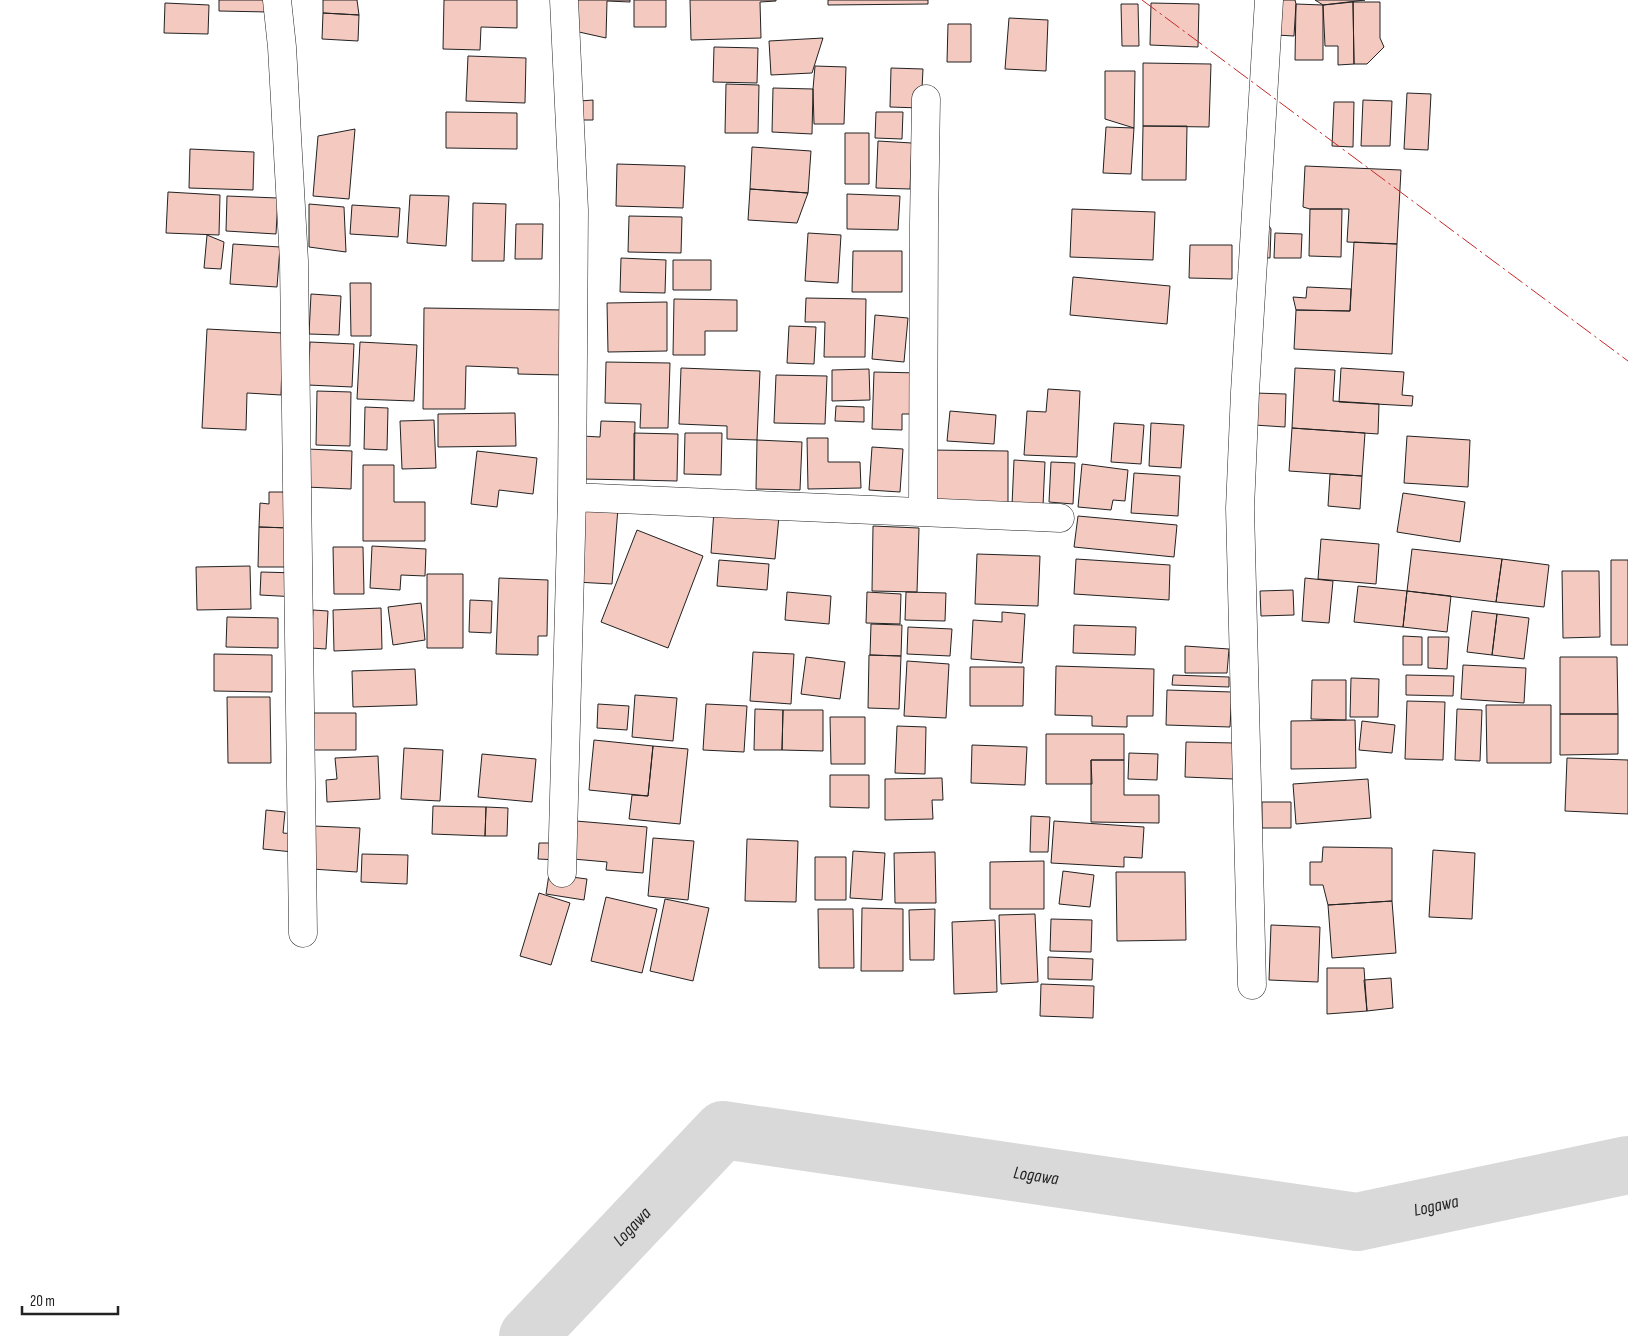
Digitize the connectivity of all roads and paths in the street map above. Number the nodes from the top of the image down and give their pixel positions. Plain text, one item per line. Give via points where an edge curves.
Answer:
1 (277, 0) edge
2 (564, 0) edge
3 (1268, 0) edge
4 (926, 99) dead end
5 (572, 497) junction
6 (923, 512) junction
7 (1060, 518) dead end
8 (562, 873) dead end
9 (303, 933) dead end
10 (1252, 985) dead end

1 - 9 street via 294,261
2 - 5 street via 574,210
3 - 10 street via 1240,508
4 - 6 street
5 - 6 street
5 - 8 street
6 - 7 street

